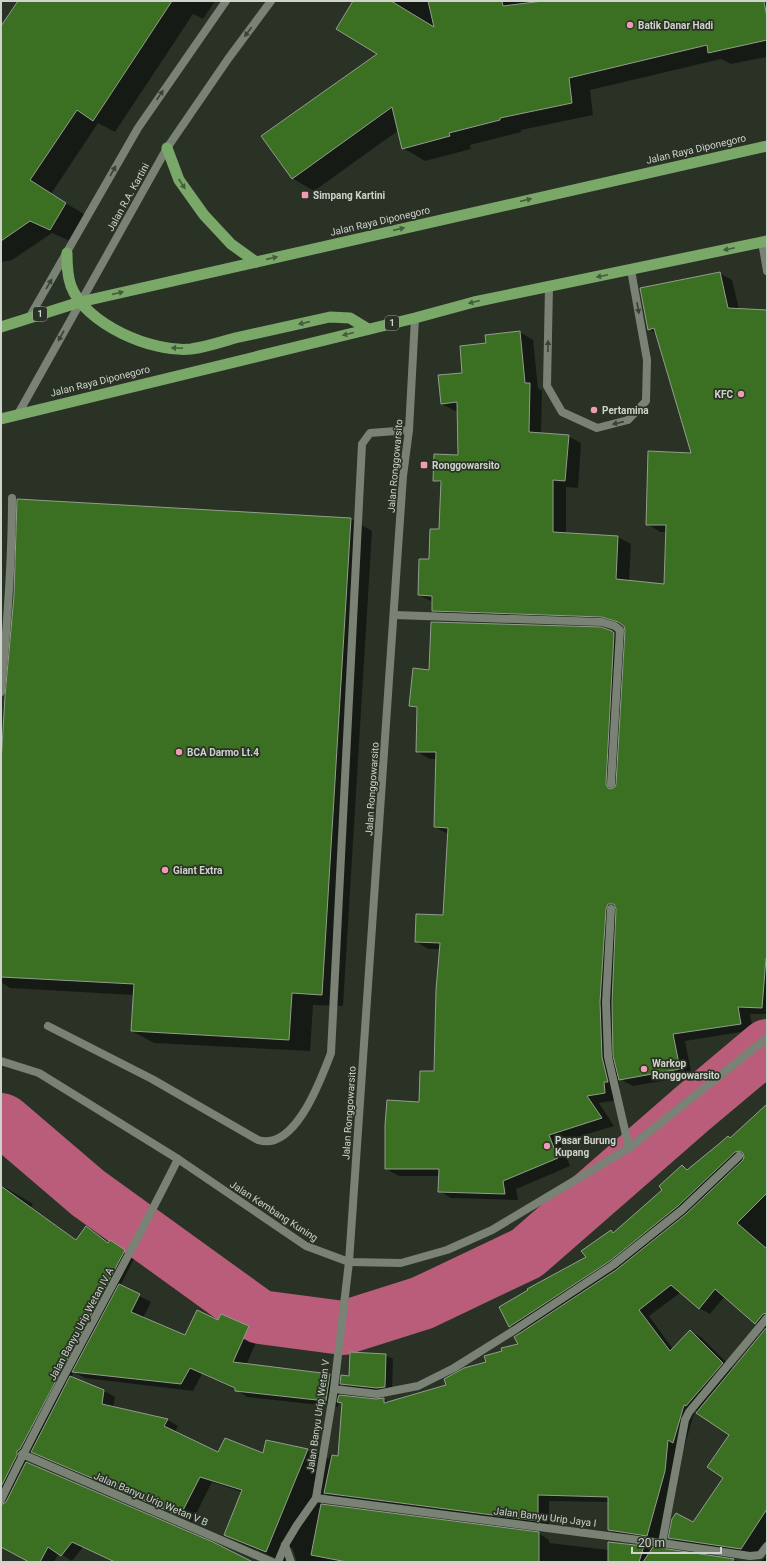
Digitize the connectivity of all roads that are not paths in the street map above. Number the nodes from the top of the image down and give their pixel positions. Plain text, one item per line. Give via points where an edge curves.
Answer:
1 (226, 1) edge
2 (271, 1) edge
3 (767, 146) edge
4 (167, 148) junction
5 (764, 242) edge
6 (67, 253) junction
7 (256, 262) junction
8 (631, 270) junction
9 (767, 271) edge
10 (549, 286) junction
11 (80, 302) junction
12 (29, 318) junction
13 (415, 318) junction
14 (1, 327) edge
15 (368, 329) junction
16 (18, 414) junction
17 (1, 418) edge
18 (409, 430) junction
19 (12, 498) dead end
20 (394, 615) junction
21 (3, 650) edge
22 (1, 692) edge
23 (611, 784) dead end
24 (611, 908) dead end
25 (48, 1026) dead end
26 (767, 1038) edge
27 (1, 1061) edge
28 (628, 1148) junction
29 (739, 1156) dead end
30 (178, 1159) junction
31 (349, 1262) junction
32 (767, 1318) edge
33 (334, 1389) junction
34 (22, 1454) junction
35 (316, 1498) junction
36 (1, 1500) edge
37 (662, 1543) junction
38 (285, 1545) junction
39 (767, 1546) edge
40 (272, 1562) edge
41 (278, 1562) edge
42 (291, 1562) edge

6 -> 1 street via 138,128
2 -> 4 street, Jalan R.A. Kartini
7 -> 3 highway, Jalan Raya Diponegoro / 1
4 -> 7 highway via 179,180 204,215 231,244
4 - 11 street, Jalan R.A. Kartini
5 -> 8 highway, Jalan Raya Diponegoro / 1
5 - 9 street
6 - 11 highway via 67,273 71,287
12 -> 6 street
11 -> 7 highway, Jalan Raya Diponegoro / 1
8 -> 10 highway, Jalan Raya Diponegoro / 1
8 -> 10 street via 647,360 646,401 628,420 597,428 562,412 547,386
10 -> 13 highway, Jalan Raya Diponegoro / 1
11 - 12 highway, Jalan Raya Diponegoro / 1
15 -> 11 highway via 350,318 330,316 190,349 156,347 123,334 99,320
11 -> 16 street, Jalan R.A. Kartini
12 - 14 highway, Jalan Raya Diponegoro / 1
13 - 15 highway, Jalan Raya Diponegoro / 1
13 - 18 street, Jalan Ronggowarsito
15 -> 16 highway, Jalan Raya Diponegoro / 1
16 - 17 highway, Jalan Raya Diponegoro / 1
18 - 20 street, Jalan Ronggowarsito
18 - 25 street via 370,433 362,444 331,1053 315,1094 291,1129 279,1139 265,1142 152,1078
19 - 21 street
20 - 23 street via 602,622 615,626 620,630
20 - 31 street, Jalan Ronggowarsito
21 - 22 street
24 - 28 street via 606,1002 608,1057
26 - 28 street, Jalan Kembang Kuning
27 - 30 street, Jalan Kembang Kuning via 39,1073
28 - 31 street, Jalan Kembang Kuning via 492,1230 446,1250 401,1263
29 - 33 street via 682,1210 613,1265 454,1368 418,1386 378,1394
30 - 31 street, Jalan Kembang Kuning via 306,1246
30 - 34 street, Jalan Banyu Urip Wetan IV A via 138,1239
31 - 33 street, Jalan Banyu Urip Wetan V
32 - 37 street via 685,1420
33 - 35 street, Jalan Banyu Urip Wetan V
34 - 36 street, Jalan Banyu Urip Wetan IV A
34 - 40 street, Jalan Banyu Urip Wetan V B
35 - 37 street, Jalan Banyu Urip Jaya I
35 - 38 street, Jalan Banyu Urip Wetan V
37 - 39 street, Jalan Banyu Urip Jaya I via 754,1557
38 - 41 street, Jalan Banyu Urip Wetan V
38 - 42 street

